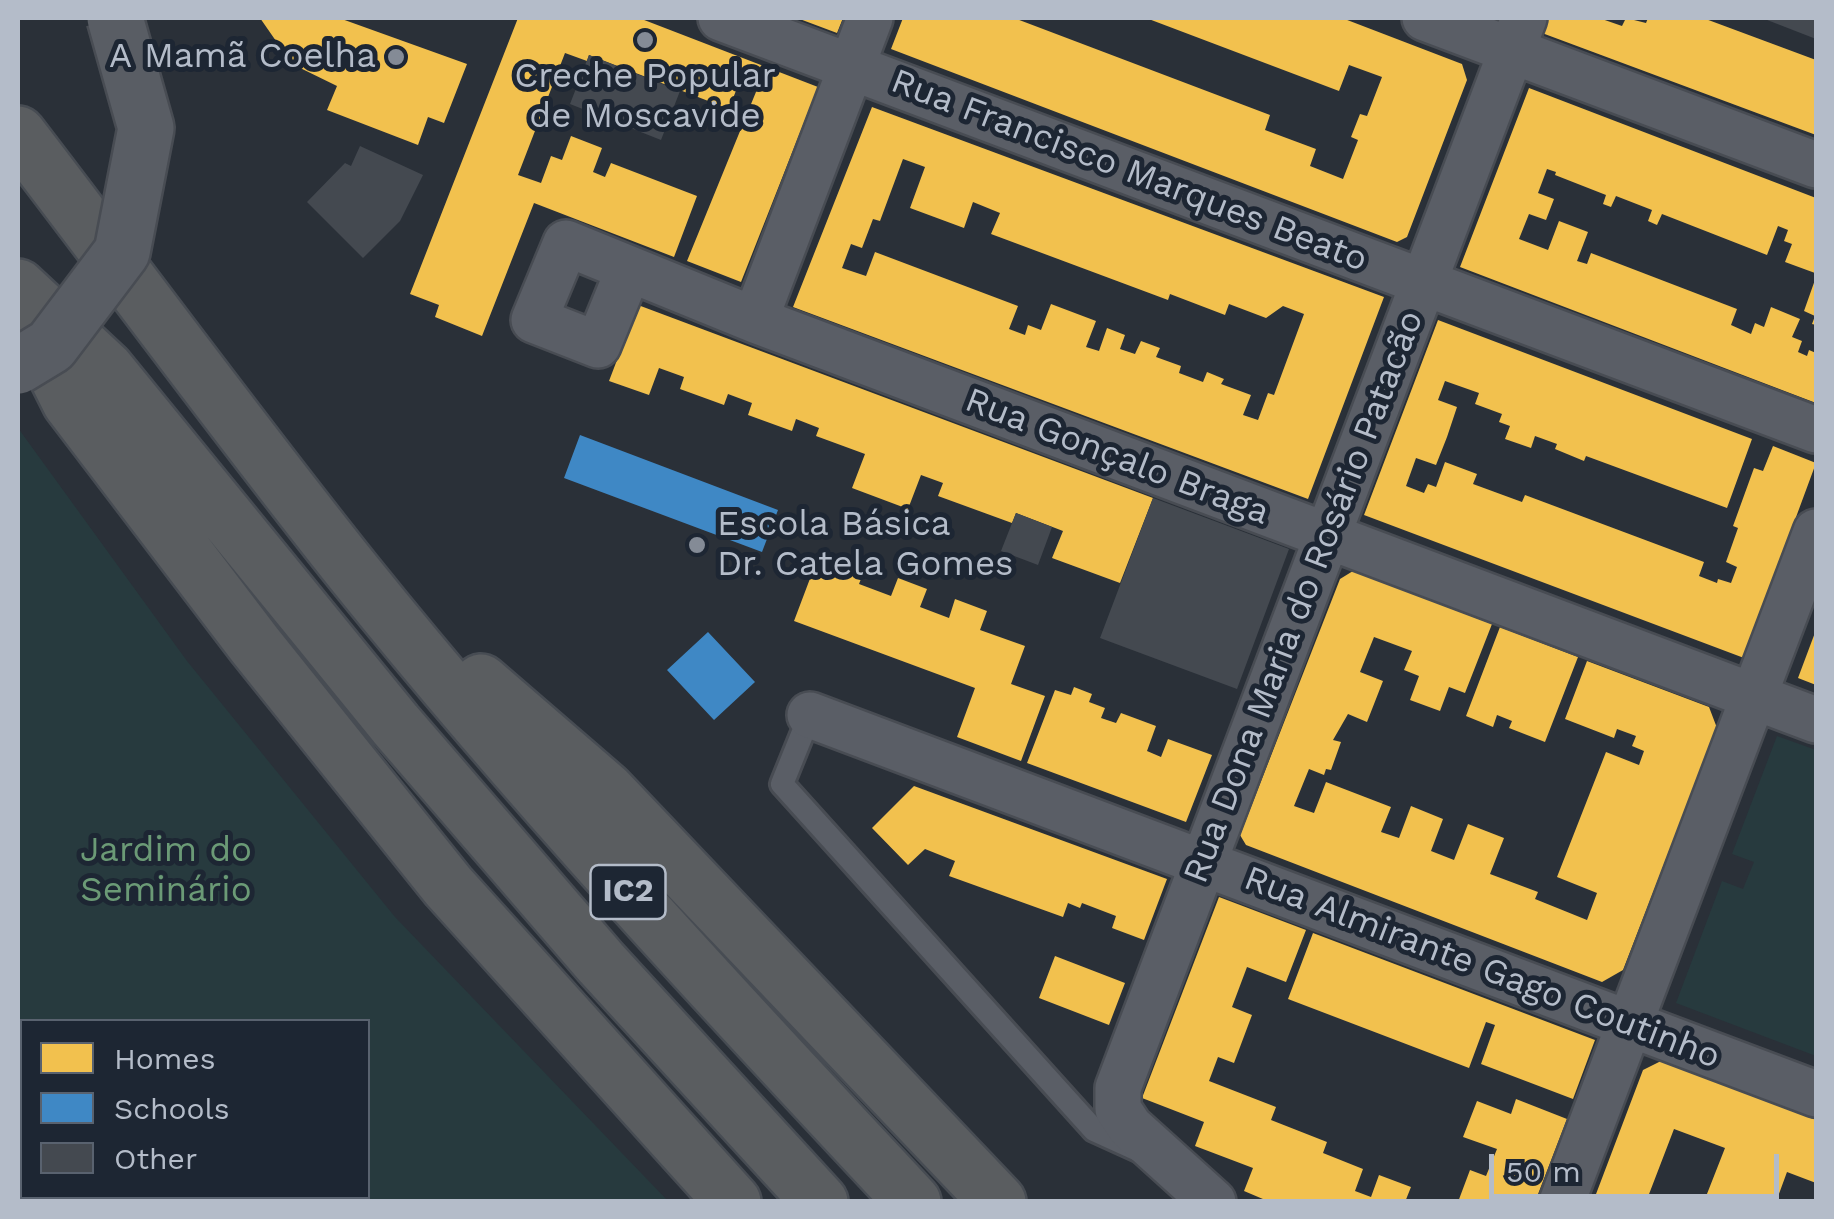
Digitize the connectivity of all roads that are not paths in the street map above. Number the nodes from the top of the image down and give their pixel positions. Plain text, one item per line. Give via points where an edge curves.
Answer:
1 (115, 18) edge
2 (721, 18) edge
3 (870, 18) edge
4 (1425, 18) edge
5 (1518, 34) edge
6 (852, 66) junction
7 (18, 134) edge
8 (1816, 165) edge
9 (629, 269) dead end
10 (1424, 282) junction
11 (18, 288) edge
12 (18, 296) edge
13 (755, 320) junction
14 (18, 366) edge
15 (1816, 430) edge
16 (1816, 532) edge
17 (1327, 536) junction
18 (354, 572) junction
19 (1754, 696) junction
20 (810, 714) joint
21 (1816, 720) edge
22 (1203, 863) junction
23 (1630, 1024) junction
24 (1816, 1094) edge
25 (1169, 1163) junction
26 (733, 1202) edge
27 (820, 1202) edge
28 (913, 1202) edge
29 (998, 1202) edge
30 (1214, 1202) edge
31 (1562, 1202) edge

1 - 14 street, bridge via 146,128 122,252 51,346
2 - 6 street, Rua Francisco Marques Beato
3 - 6 street
4 - 5 street
5 - 8 street
5 - 10 street, Rua Dona Maria do Rosário Patacão
6 - 10 street, Rua Francisco Marques Beato
6 - 13 street
7 - 18 highway, IC2
9 - 13 street, Rua Gonçalo Braga
10 - 15 street, Rua Francisco Marques Beato
10 - 17 street, Rua Dona Maria do Rosário Patacão
11 - 27 highway, IC2 via 106,369 395,724
12 - 26 highway via 70,402 254,646 448,886
13 - 17 street, Rua Gonçalo Braga
16 - 19 street
17 - 19 street, Rua Gonçalo Braga
17 - 22 street, Rua Dona Maria do Rosário Patacão
18 - 28 highway, IC2 via 697,971
18 - 29 highway via 606,790
19 - 21 street, Rua Gonçalo Braga
19 - 23 street
20 - 22 street, Rua Almirante Gago Coutinho
20 - 25 lane via 782,784 1094,1130
22 - 23 street, Rua Almirante Gago Coutinho
22 - 25 street, Rua Dona Maria do Rosário Patacão via 1118,1088 1123,1118
23 - 24 street, Rua Almirante Gago Coutinho
23 - 31 street
25 - 30 street, Rua Dona Maria do Rosário Patacão

